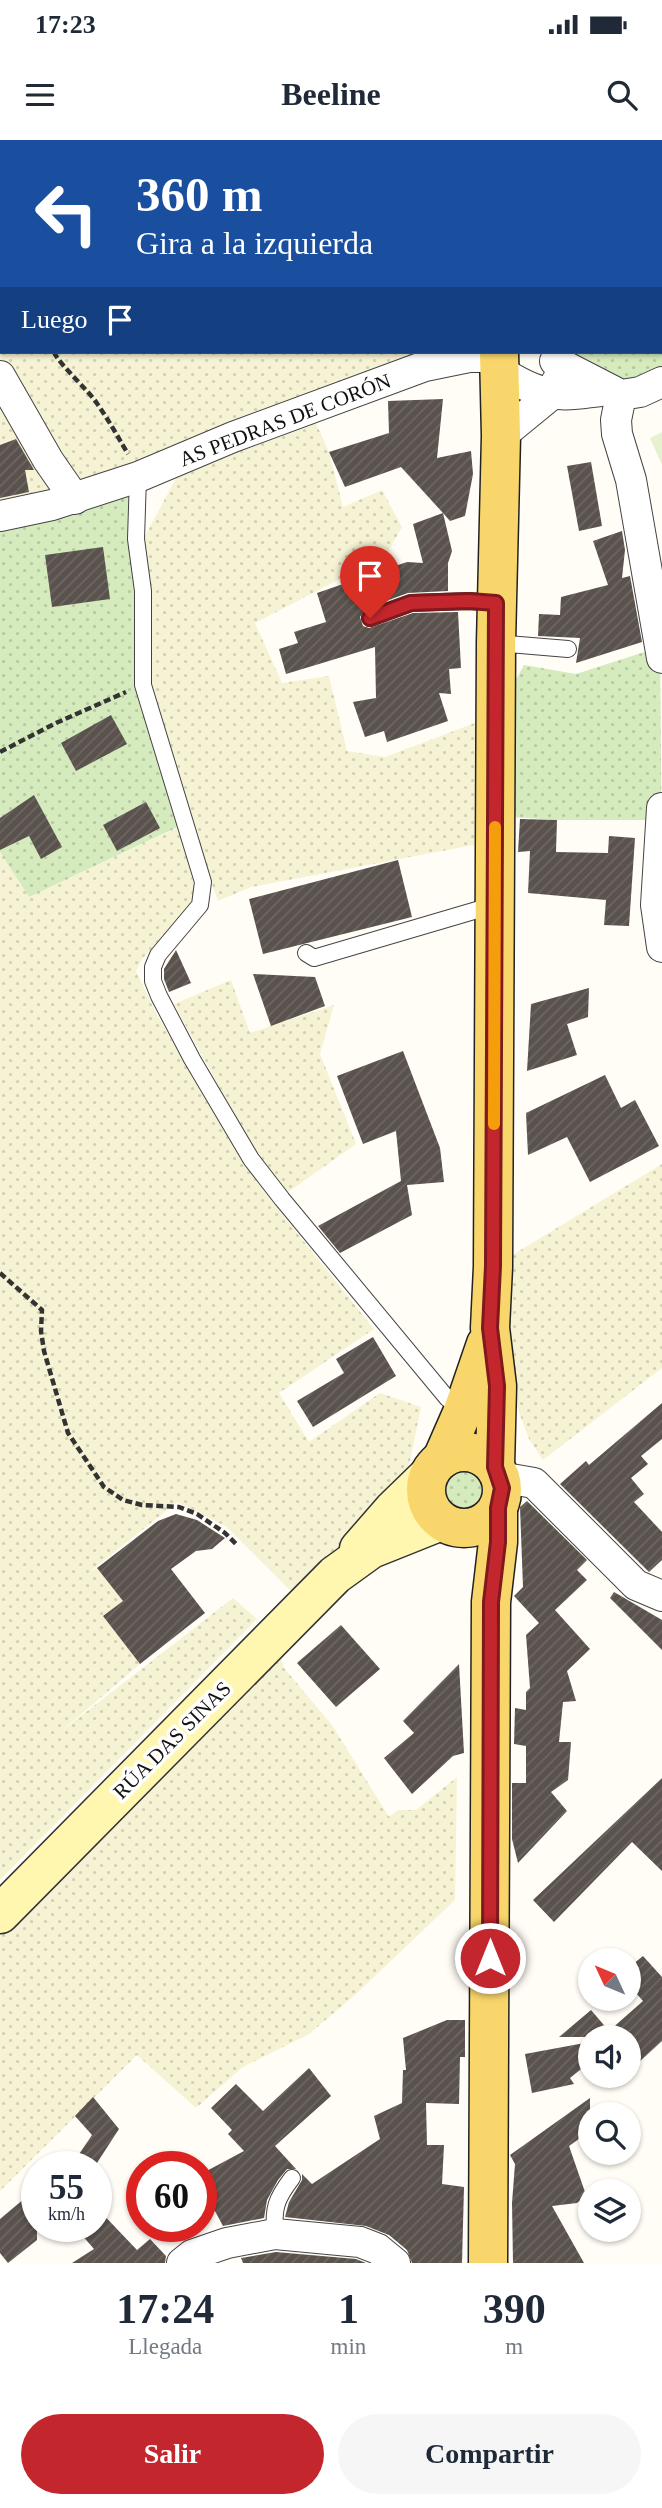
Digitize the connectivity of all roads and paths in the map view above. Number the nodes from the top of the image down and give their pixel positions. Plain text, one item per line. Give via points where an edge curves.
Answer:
1 (55, 354) edge
2 (551, 356) edge
3 (499, 359) edge
4 (0, 376) edge
5 (662, 382) edge
6 (615, 392) junction
7 (551, 395) junction
8 (501, 436) junction
9 (138, 477) junction
10 (75, 499) junction
11 (0, 516) edge
12 (496, 603) junction
13 (370, 618) dead end
14 (496, 643) junction
15 (568, 649) dead end
16 (662, 658) edge
17 (143, 685) junction
18 (0, 752) edge
19 (662, 808) edge
20 (494, 905) junction
21 (662, 947) edge
22 (306, 953) dead end
23 (0, 1273) edge
24 (490, 1328) junction
25 (463, 1411) junction
26 (435, 1468) junction
27 (497, 1484) junction
28 (448, 1524) junction
29 (237, 1545) dead end
30 (344, 1567) junction
31 (662, 1596) edge
32 (491, 1602) junction
33 (0, 1914) edge
34 (292, 2178) dead end
35 (275, 2234) junction
36 (182, 2263) edge
37 (395, 2263) edge
38 (488, 2263) edge

1 - 9 path via 97,403
2 - 6 street
2 - 7 street via 558,377
3 - 7 street via 520,384
3 - 8 main road
3 - 9 street, AS PEDRAS DE CORÓN via 469,357 425,366
4 - 10 street
5 - 6 street via 640,392
6 - 7 street
6 - 16 street via 617,434 631,480
7 - 8 street
8 - 12 main road
9 - 10 street, AS PEDRAS DE CORÓN
9 - 17 lane
10 - 11 street, AS PEDRAS DE CORÓN
12 - 13 lane via 411,603
12 - 14 main road
14 - 15 lane
14 - 20 main road
17 - 18 path
17 - 25 lane via 203,881 200,905 152,967 159,996 251,1159 447,1398
19 - 21 street via 656,905
20 - 22 lane via 314,958
20 - 24 main road
23 - 29 path via 42,1310 44,1351 68,1433 104,1487 123,1500 179,1507 197,1514
24 - 25 main road
24 - 27 main road via 497,1386
25 - 26 main road
26 - 27 main road via 464,1452 486,1459
26 - 28 main road via 426,1490 429,1502
26 - 30 street, RÚA DAS SINAS
27 - 28 main road via 490,1518 467,1528
27 - 31 street via 534,1483 636,1585
27 - 32 main road via 498,1542
28 - 30 street, RÚA DAS SINAS via 391,1539
28 - 32 main road
30 - 33 street, RÚA DAS SINAS
32 - 38 main road
34 - 35 lane via 274,2211
35 - 36 street via 227,2243
35 - 37 street via 360,2242

